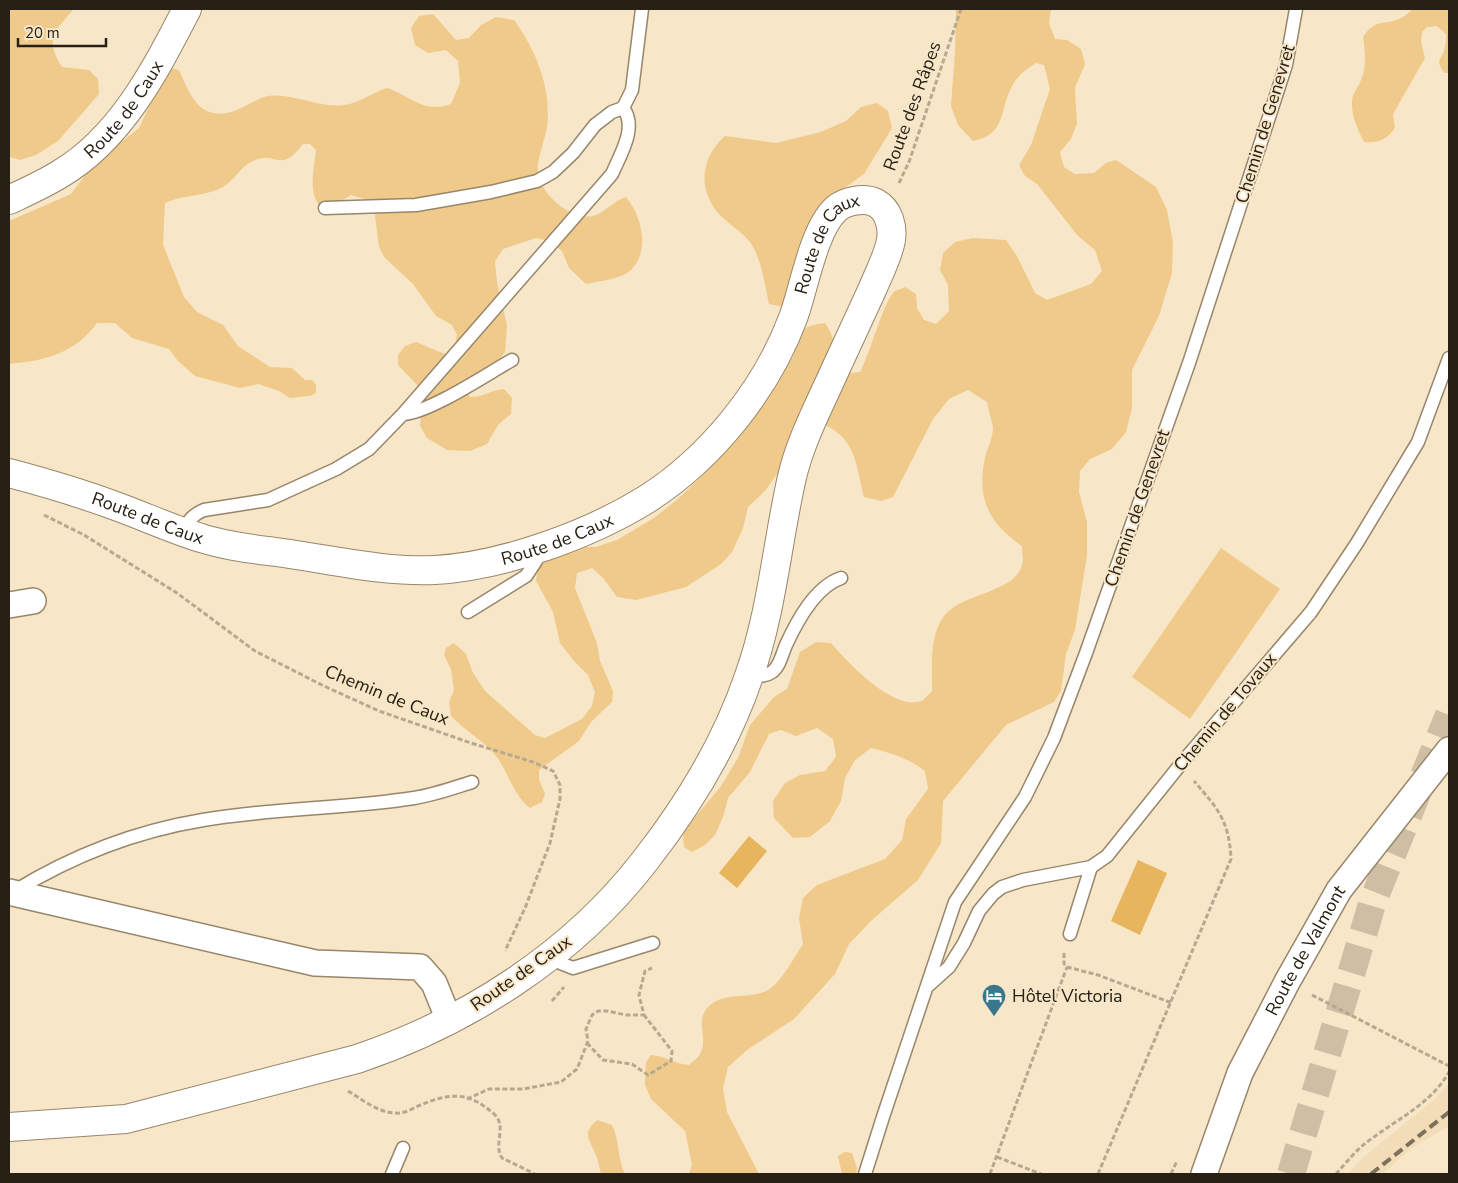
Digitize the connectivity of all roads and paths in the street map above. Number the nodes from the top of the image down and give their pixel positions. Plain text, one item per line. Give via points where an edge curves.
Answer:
1 (187, 9) edge
2 (642, 9) edge
3 (961, 9) edge
4 (1296, 9) edge
5 (623, 108) junction
6 (9, 200) edge
7 (325, 208) dead end
8 (885, 211) junction
9 (1449, 358) edge
10 (512, 360) dead end
11 (403, 414) junction
12 (9, 473) edge
13 (40, 513) dead end
14 (184, 532) junction
15 (534, 549) junction
16 (842, 578) dead end
17 (33, 601) dead end
18 (9, 605) edge
19 (468, 612) dead end
20 (750, 676) junction
21 (1449, 750) edge
22 (1180, 765) junction
23 (472, 782) dead end
24 (1091, 867) junction
25 (11, 892) edge
26 (1070, 934) dead end
27 (653, 943) dead end
28 (553, 954) junction
29 (501, 959) dead end
30 (654, 967) dead end
31 (1067, 967) dead end
32 (1075, 968) dead end
33 (1287, 982) junction
34 (929, 985) junction
35 (563, 987) dead end
36 (552, 1002) dead end
37 (1172, 1003) junction
38 (644, 1015) junction
39 (450, 1020) junction
40 (587, 1043) junction
41 (1449, 1066) edge
42 (326, 1067) junction
43 (1449, 1072) edge
44 (467, 1099) junction
45 (9, 1127) edge
46 (403, 1148) dead end
47 (997, 1156) junction
48 (392, 1174) edge
49 (535, 1174) edge
50 (866, 1174) edge
51 (990, 1174) edge
52 (1041, 1174) edge
53 (1098, 1174) edge
54 (1204, 1174) edge
55 (1336, 1174) edge

1 - 6 street, Route de Caux via 142,91 104,138 62,174
2 - 5 lane via 632,90
3 - 8 path, Route des Râpes via 909,162
4 - 34 lane, Chemin de Genevret via 1280,84 1189,363 1086,653 1054,738 1025,797 956,902
5 - 7 lane via 600,121 573,153 553,172 537,181 416,204
5 - 11 lane via 630,129 612,174
8 - 15 street, Route de Caux via 869,201 857,201 839,206 832,213 820,236 792,320 772,364 730,425 705,451 675,479 644,501 571,536
8 - 20 street, Route de Caux via 891,224 891,241 811,420 793,472 769,598
9 - 22 lane, Chemin de Tovaux via 1418,442 1352,550 1311,612
10 - 11 lane via 443,398
11 - 14 lane via 369,448 336,469 268,500 195,513
12 - 14 street, Route de Caux via 51,484
13 - 29 path, Chemin de Caux via 84,535 155,579 255,651 324,686 379,711 553,771 560,785 560,799 550,843
14 - 15 street, Route de Caux via 222,543 401,569 436,570 466,566
15 - 19 lane via 536,562 526,576
16 - 20 lane via 827,585 805,611 772,672 764,676
17 - 18 street
20 - 28 street, Route de Caux via 701,782 645,862 609,904
21 - 33 street, Route de Valmont via 1339,890
22 - 24 lane, Chemin de Tovaux via 1108,856
22 - 37 path via 1215,805 1228,830 1231,859
23 - 25 lane via 415,798 205,820 169,827 55,867
24 - 26 lane
24 - 34 lane, Chemin de Tovaux via 1002,887 979,911 949,967
25 - 39 street, Route de Caux via 315,963 420,967 434,983
27 - 28 lane via 573,968 558,962
28 - 39 street, Route de Caux
30 - 38 path via 645,971 639,995
31 - 47 path
32 - 37 path
33 - 41 path
33 - 54 street, Route de Valmont via 1240,1073
34 - 50 lane, Chemin de Genevret via 882,1117
35 - 36 path
37 - 53 path
38 - 40 path via 598,1011 592,1015 586,1029
38 - 40 path via 672,1051 671,1061 648,1075 632,1064 603,1060
39 - 42 street, Route de Caux via 388,1049
40 - 44 path via 577,1069 562,1082 523,1089 489,1089
42 - 44 path via 347,1091 388,1112 399,1114 440,1097 462,1095
42 - 45 street, Route de Caux via 126,1119
43 - 55 path via 1442,1086 1431,1096 1361,1147
44 - 49 path via 496,1116 501,1126 498,1148 502,1158
46 - 48 lane
47 - 51 path
47 - 52 path

